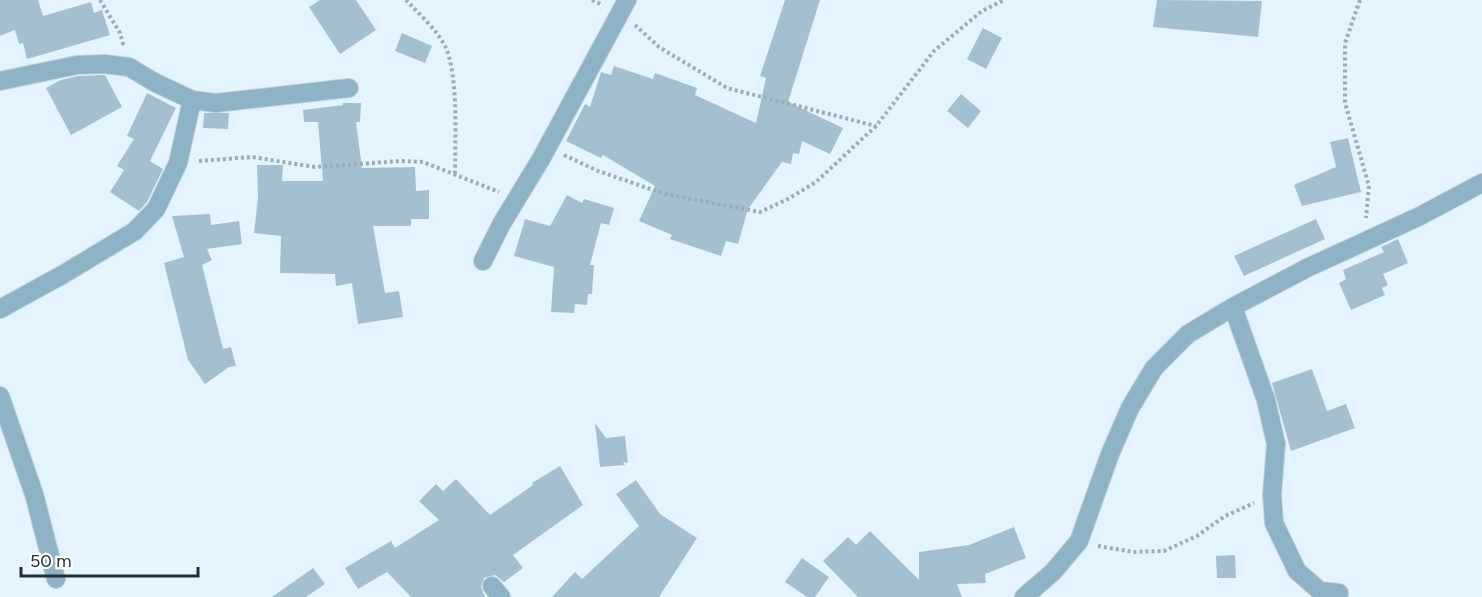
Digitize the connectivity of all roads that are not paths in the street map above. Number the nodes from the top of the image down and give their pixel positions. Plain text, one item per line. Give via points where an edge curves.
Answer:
1 (624, 6) edge
2 (0, 81) edge
3 (349, 88) dead end
4 (192, 100) junction
5 (1482, 183) edge
6 (483, 261) dead end
7 (1233, 307) junction
8 (0, 309) edge
9 (0, 396) edge
10 (56, 579) dead end
11 (1339, 593) dead end
12 (1024, 597) edge

1 - 6 street
2 - 4 street via 76,65 104,64 129,67
3 - 4 street via 216,103
4 - 8 street via 178,163 156,209 135,231
5 - 7 street
7 - 11 street via 1266,400 1276,444 1274,523 1297,571 1320,591
7 - 12 street via 1188,334 1154,368 1130,408 1110,454 1080,541
9 - 10 street via 34,494

